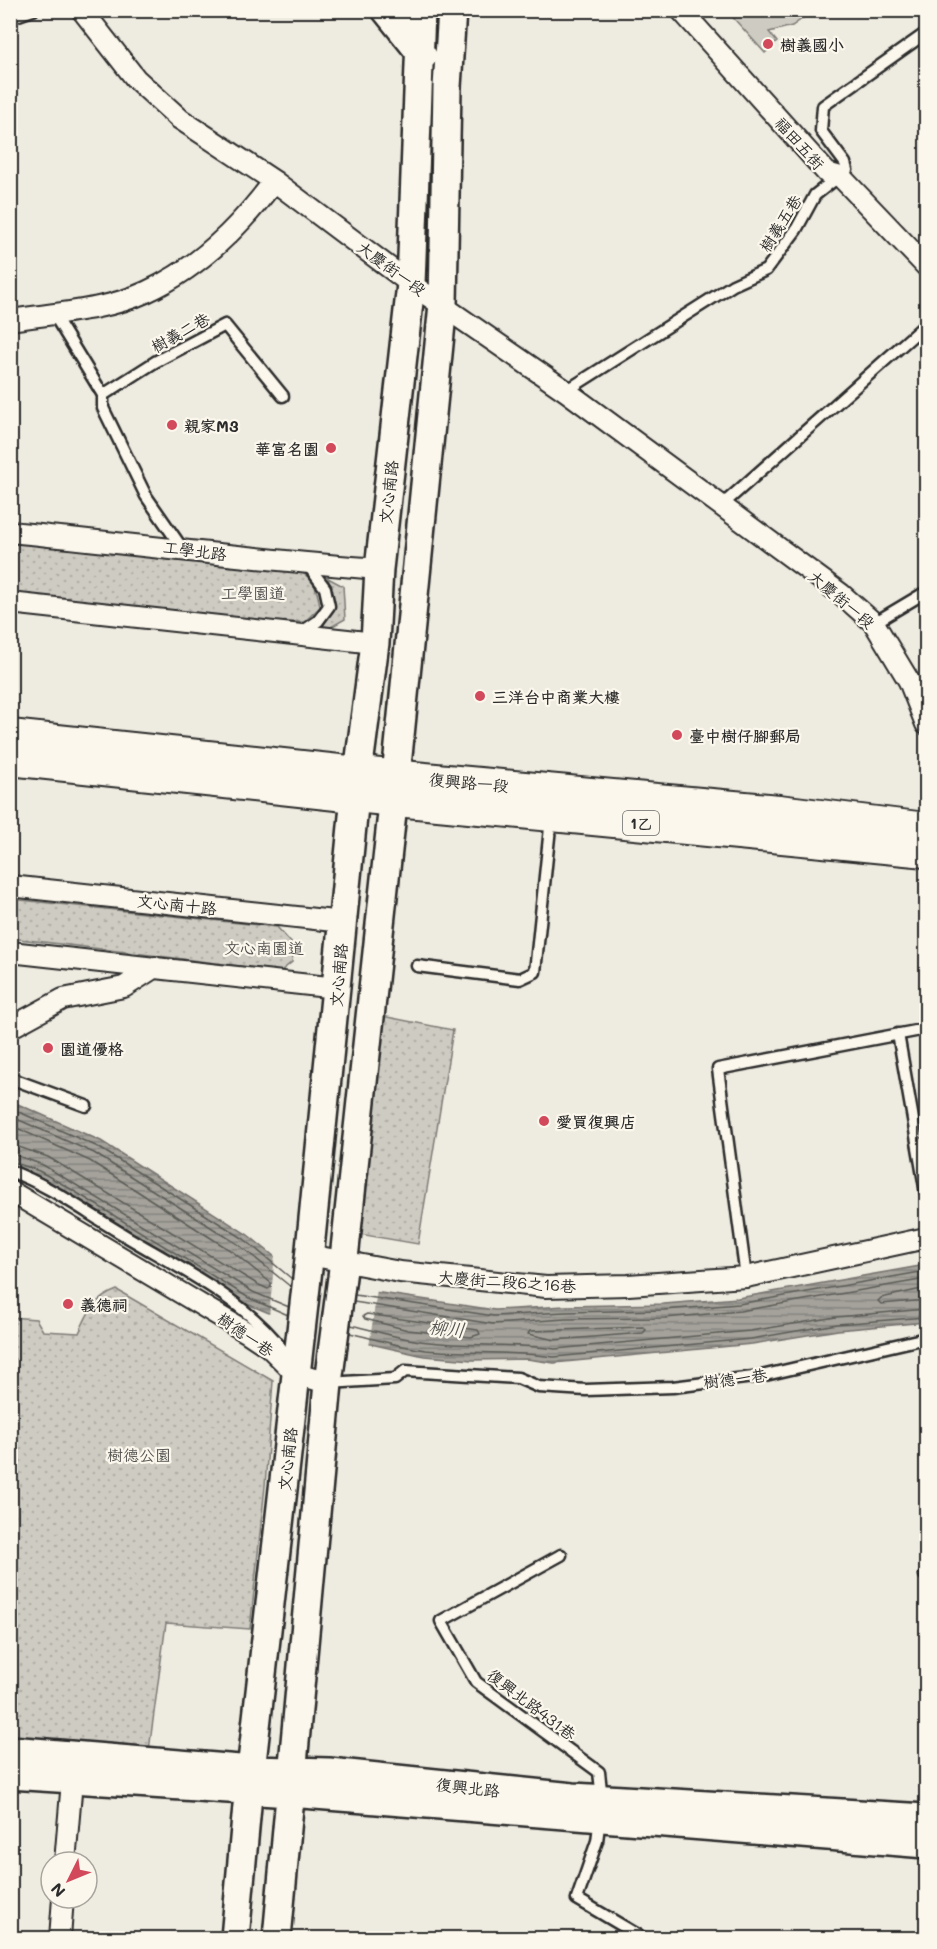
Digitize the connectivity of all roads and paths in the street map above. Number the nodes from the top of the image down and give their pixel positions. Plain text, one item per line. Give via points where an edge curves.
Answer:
1 (33, 10) edge
2 (82, 10) edge
3 (386, 10) edge
4 (421, 10) edge
5 (452, 10) edge
6 (681, 10) edge
7 (10, 18) edge
8 (927, 33) edge
9 (419, 51) junction
10 (447, 87) junction
11 (841, 177) junction
12 (274, 181) junction
13 (927, 266) edge
14 (411, 284) junction
15 (443, 304) junction
16 (53, 313) junction
17 (10, 320) edge
18 (927, 324) edge
19 (566, 391) junction
20 (103, 396) junction
21 (283, 396) dead end
22 (721, 506) junction
23 (10, 532) edge
24 (182, 548) junction
25 (307, 564) junction
26 (380, 569) junction
27 (927, 592) edge
28 (10, 603) edge
29 (874, 623) junction
30 (299, 634) junction
31 (375, 643) junction
32 (927, 724) edge
33 (10, 736) edge
34 (10, 759) edge
35 (357, 785) junction
36 (394, 788) junction
37 (551, 815) junction
38 (927, 829) edge
39 (927, 851) edge
40 (10, 886) edge
41 (343, 922) junction
42 (10, 952) edge
43 (417, 966) dead end
44 (155, 967) junction
45 (336, 988) junction
46 (10, 1028) edge
47 (927, 1029) edge
48 (898, 1034) junction
49 (10, 1078) edge
50 (86, 1106) dead end
51 (10, 1171) edge
52 (10, 1191) edge
53 (927, 1193) edge
54 (927, 1238) edge
55 (309, 1262) junction
56 (342, 1268) junction
57 (746, 1277) junction
58 (927, 1338) edge
59 (296, 1374) junction
60 (328, 1383) junction
61 (561, 1555) dead end
62 (10, 1750) edge
63 (10, 1775) edge
64 (72, 1781) junction
65 (251, 1781) junction
66 (291, 1782) junction
67 (601, 1808) junction
68 (927, 1818) edge
69 (927, 1844) edge
70 (66, 1850) edge
71 (62, 1910) edge
72 (60, 1938) edge
73 (235, 1938) edge
74 (277, 1938) edge
75 (643, 1938) edge
76 (921, 1938) edge
77 (927, 1938) edge

1 - 7 lane
2 - 12 street, 大慶街一段 via 136,79 180,119
3 - 9 main road
4 - 9 main road, 文心南路
5 - 10 main road, 文心南路
6 - 11 street, 福田五街 via 827,173
8 - 11 lane via 823,106 821,131 845,163 847,170
9 - 10 main road
9 - 14 main road, 文心南路
10 - 15 main road, 文心南路
11 - 13 street, 福田五街
11 - 19 lane, 樹義五巷 via 815,195 791,238 766,270 733,285
12 - 14 street, 大慶街一段
12 - 16 street via 254,208 209,253 146,292 96,307
14 - 15 street, 大慶街一段
14 - 26 main road, 文心南路
15 - 19 street, 大慶街一段
15 - 36 main road, 文心南路
16 - 17 street
16 - 20 lane
18 - 22 lane
19 - 22 street, 大慶街一段
20 - 21 lane, 樹義二巷 via 155,362 225,325
20 - 24 lane via 103,408 146,496
22 - 29 street, 大慶街一段
23 - 24 street, 工學北路
24 - 25 street, 工學北路
25 - 26 street, 工學北路
25 - 30 lane via 325,588 329,606 318,621
26 - 31 main road, 文心南路
27 - 29 lane
28 - 30 street
29 - 32 street, 大慶街一段 via 909,681
30 - 31 street
31 - 35 main road, 文心南路
33 - 35 main road, 復興路一段 / 1乙
34 - 35 main road, 復興路一段 / 1乙
35 - 36 main road, 復興路一段 / 1乙
35 - 41 main road, 文心南路
36 - 37 main road, 復興路一段 / 1乙
36 - 38 main road, 復興路一段 / 1乙 via 779,810
36 - 56 main road, 文心南路
37 - 39 main road, 復興路一段 / 1乙
37 - 43 lane via 535,972 520,978
40 - 41 street, 文心南十路
41 - 45 main road, 文心南路
42 - 44 street
44 - 45 street
44 - 46 street via 124,987 63,999
45 - 55 main road, 文心南路
47 - 48 lane
48 - 53 lane
48 - 57 lane via 718,1069
49 - 50 lane
51 - 59 lane, 樹德一巷 via 50,1190 240,1308 270,1334
52 - 59 street, 樹德一巷 via 248,1333
54 - 57 street, 大慶街二段6之16巷
55 - 56 street, 大慶街二段6之16巷
55 - 59 main road, 文心南路
56 - 57 street, 大慶街二段6之16巷 via 546,1287 628,1286
56 - 60 main road, 文心南路
58 - 60 lane, 樹德一巷 via 761,1376 673,1387 539,1387 518,1378 405,1371 395,1379
59 - 60 street
59 - 65 main road, 文心南路
60 - 66 main road, 文心南路
61 - 67 lane, 復興北路431巷 via 441,1621 476,1682 599,1772
62 - 65 main road, 復興北路
63 - 64 main road, 復興北路
64 - 65 main road, 復興北路
64 - 70 street
65 - 66 main road, 復興北路
65 - 73 main road, 文心南路
66 - 67 main road, 復興北路
66 - 74 main road, 文心南路
67 - 68 main road, 復興北路
67 - 69 main road, 復興北路
67 - 75 lane via 597,1841 577,1899
71 - 72 street
76 - 77 lane

